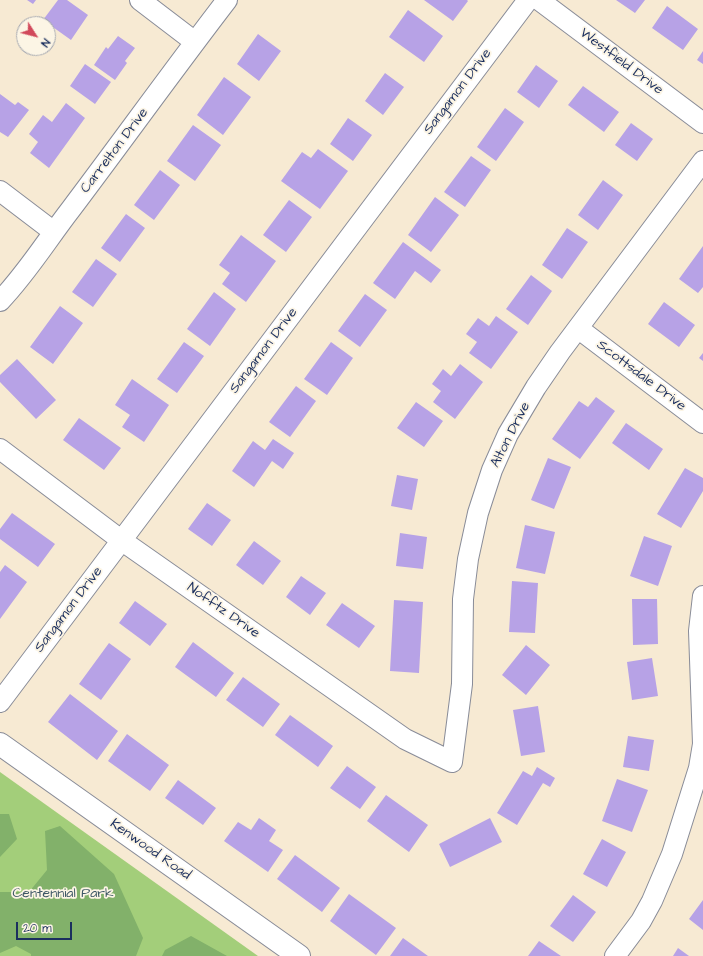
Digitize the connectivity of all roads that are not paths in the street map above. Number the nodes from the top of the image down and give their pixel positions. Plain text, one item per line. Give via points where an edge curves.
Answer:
1 (140, 0) edge
2 (227, 0) edge
3 (528, 0) edge
4 (539, 0) edge
5 (195, 42) junction
6 (703, 123) edge
7 (703, 161) edge
8 (0, 191) edge
9 (54, 232) junction
10 (0, 301) edge
11 (579, 329) junction
12 (703, 423) edge
13 (0, 450) edge
14 (121, 540) junction
15 (703, 596) edge
16 (0, 702) edge
17 (0, 744) edge
18 (452, 762) joint
19 (701, 768) edge
20 (299, 956) edge
21 (615, 956) edge

1 - 5 street
2 - 5 street, Carrelton Drive
3 - 14 street, Sangamon Drive
4 - 6 street, Westfield Drive
5 - 9 street, Carrelton Drive
7 - 11 street, Alton Drive
8 - 9 street
9 - 10 street, Carrelton Drive
11 - 12 street, Scottsdale Drive
11 - 18 street, Alton Drive via 536,387 508,434 492,470 478,513 463,599 462,684
13 - 14 street, Nofftz Drive
14 - 16 street, Sangamon Drive
14 - 18 street, Nofftz Drive via 405,739
15 - 19 street via 699,631 703,744
17 - 20 street, Kenwood Road
19 - 21 street via 672,854 652,901 641,921

